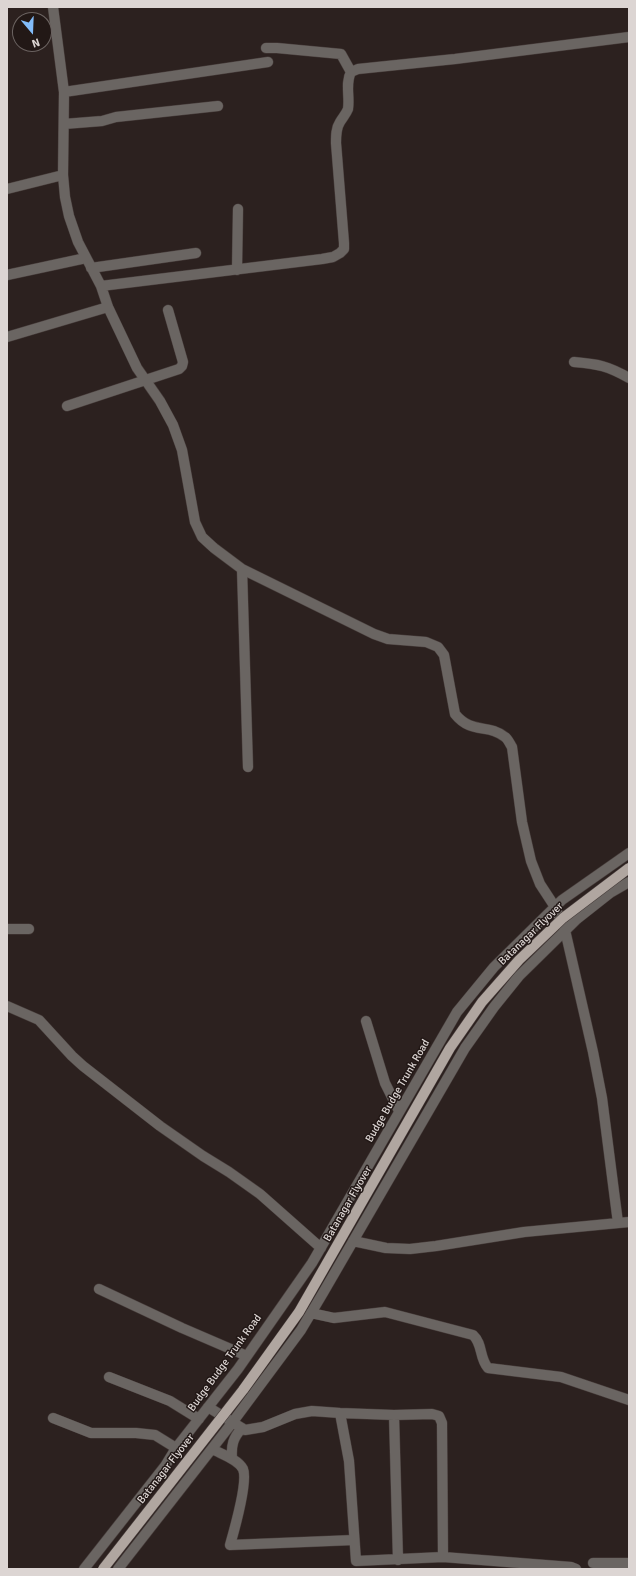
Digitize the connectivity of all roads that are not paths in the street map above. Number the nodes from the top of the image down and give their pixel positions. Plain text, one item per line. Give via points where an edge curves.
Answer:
1 (53, 7) edge
2 (629, 37) edge
3 (266, 48) dead end
4 (268, 62) dead end
5 (351, 72) junction
6 (64, 92) junction
7 (218, 106) dead end
8 (64, 124) junction
9 (63, 175) junction
10 (7, 189) edge
11 (238, 209) dead end
12 (196, 253) dead end
13 (86, 258) junction
14 (91, 268) junction
15 (237, 270) junction
16 (7, 275) edge
17 (101, 286) junction
18 (108, 307) junction
19 (168, 310) dead end
20 (7, 336) edge
21 (574, 362) dead end
22 (629, 378) edge
23 (146, 380) junction
24 (67, 406) dead end
25 (242, 569) junction
26 (248, 767) dead end
27 (629, 853) edge
28 (629, 868) edge
29 (629, 882) edge
30 (555, 907) junction
31 (7, 929) edge
32 (29, 929) dead end
33 (565, 930) junction
34 (7, 1006) edge
35 (366, 1021) dead end
36 (399, 1111) junction
37 (629, 1222) edge
38 (618, 1223) junction
39 (353, 1240) junction
40 (321, 1248) junction
41 (99, 1289) dead end
42 (311, 1313) junction
43 (248, 1356) junction
44 (109, 1377) dead end
45 (629, 1400) edge
46 (208, 1407) junction
47 (340, 1414) junction
48 (394, 1415) junction
49 (53, 1418) dead end
50 (199, 1419) junction
51 (232, 1422) junction
52 (242, 1428) junction
53 (176, 1448) junction
54 (212, 1450) junction
55 (232, 1459) junction
56 (354, 1540) junction
57 (443, 1557) junction
58 (398, 1560) junction
59 (593, 1563) dead end
60 (629, 1563) edge
61 (356, 1565) edge
62 (84, 1569) edge
63 (103, 1569) edge
64 (118, 1569) edge
65 (576, 1569) edge

1 - 6 street
2 - 5 street via 358,69
3 - 5 street via 341,54
4 - 6 street
5 - 15 street via 348,109 336,131 344,249 333,257
6 - 8 street
7 - 8 street
8 - 9 street
9 - 10 street
9 - 13 street via 69,216
11 - 15 street
12 - 14 street
13 - 14 street
13 - 16 street
14 - 17 street
15 - 17 street
17 - 18 street
18 - 20 street
18 - 23 street via 137,368
19 - 23 street via 182,366
21 - 22 street via 612,368
23 - 24 street
23 - 25 street via 173,425 182,450 195,522 202,536
25 - 26 street
25 - 30 street via 374,634 388,639 426,642 438,647 444,655 456,714 462,722 471,727 507,737 512,747 522,822 531,861 540,884
27 - 30 street, Budge Budge Trunk Road
28 - 63 main road, Batanagar Flyover, bridge via 563,918 518,960 482,1002 450,1048 299,1312 243,1390
29 - 33 street via 610,893
30 - 33 street
30 - 36 street, Budge Budge Trunk Road via 494,967 457,1012
31 - 32 street
33 - 38 street via 602,1098
33 - 39 street via 519,976 464,1048
34 - 40 street via 39,1020 83,1066 160,1126 260,1194
35 - 36 street via 385,1083
36 - 40 street, Budge Budge Trunk Road
37 - 38 street
38 - 39 street via 524,1232 410,1249 386,1248
39 - 42 street
40 - 43 street, Budge Budge Trunk Road
41 - 43 street
42 - 45 street via 334,1318 385,1312 473,1335 478,1339 482,1359 488,1368 561,1377
42 - 51 street
43 - 46 street, Budge Budge Trunk Road
44 - 50 street via 170,1401
46 - 50 street, Budge Budge Trunk Road
46 - 51 street
47 - 48 street
47 - 52 street via 312,1411 295,1414 254,1429
47 - 56 street via 349,1461
48 - 57 street via 432,1414 439,1416 442,1422
48 - 58 street
49 - 53 street via 90,1433 155,1435
50 - 53 street, Budge Budge Trunk Road
51 - 52 street
51 - 54 street
52 - 55 street via 234,1436
53 - 62 street, Budge Budge Trunk Road via 166,1466
54 - 55 street
54 - 64 street
55 - 56 street via 242,1468 244,1475 230,1545
56 - 61 street
57 - 58 street
57 - 65 street
58 - 61 street
59 - 60 street

